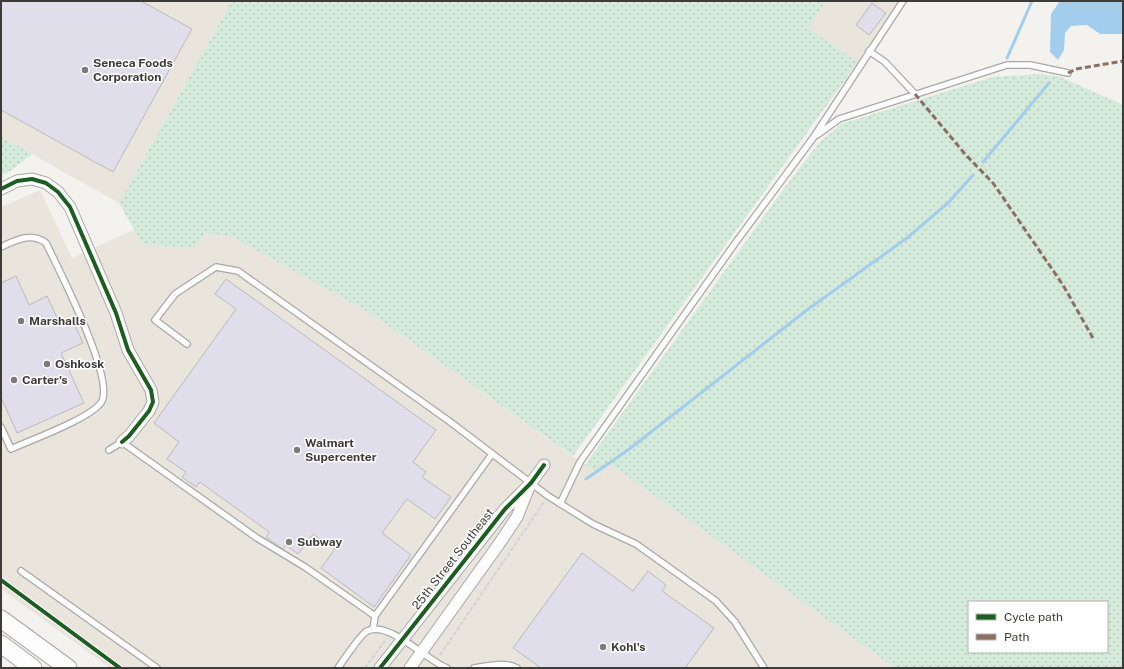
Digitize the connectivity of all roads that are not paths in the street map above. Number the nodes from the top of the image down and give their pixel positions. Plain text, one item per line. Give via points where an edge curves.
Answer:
1 (903, 1) edge
2 (869, 51) junction
3 (1068, 73) dead end
4 (915, 94) junction
5 (813, 138) junction
6 (1, 189) edge
7 (1, 247) edge
8 (187, 344) dead end
9 (1, 427) edge
10 (122, 442) junction
11 (109, 450) dead end
12 (492, 454) junction
13 (544, 465) dead end
14 (531, 483) junction
15 (560, 504) junction
16 (21, 571) dead end
17 (375, 616) junction
18 (1, 620) edge
19 (373, 629) junction
20 (402, 640) junction
21 (1, 644) edge
22 (423, 652) junction
23 (33, 668) edge
24 (68, 668) edge
25 (157, 668) edge
26 (338, 668) edge
27 (380, 668) edge
28 (410, 668) edge
29 (447, 668) edge
30 (474, 668) edge
31 (517, 668) edge
32 (764, 668) edge

1 - 2 lane
2 - 4 lane via 885,62
2 - 5 lane
3 - 4 lane via 1030,65 1007,65
4 - 5 lane via 839,119
5 - 15 lane via 618,407 580,462
6 - 10 street via 32,179 46,183 58,192 70,207 116,313 128,350 151,390 153,402 149,412
7 - 9 lane via 31,236 46,243 88,332 104,383 102,401 91,413 11,449
8 - 12 lane via 155,320 175,294 216,267 238,271
10 - 11 lane
10 - 17 lane via 257,538 305,567
12 - 14 lane
12 - 17 lane
13 - 14 street, 25th Street Southeast
14 - 15 lane
14 - 20 street, 25th Street Southeast via 505,509
14 - 22 street, 25th Street Southeast via 517,517
15 - 32 lane via 593,524 636,544 716,601 734,622
16 - 25 lane
17 - 19 lane
18 - 24 main road
19 - 20 lane via 391,633
19 - 26 lane via 366,632
20 - 22 lane
20 - 27 street, 25th Street Southeast
21 - 23 main road
22 - 28 street, 25th Street Southeast
22 - 29 lane
30 - 31 lane via 495,665 511,665

